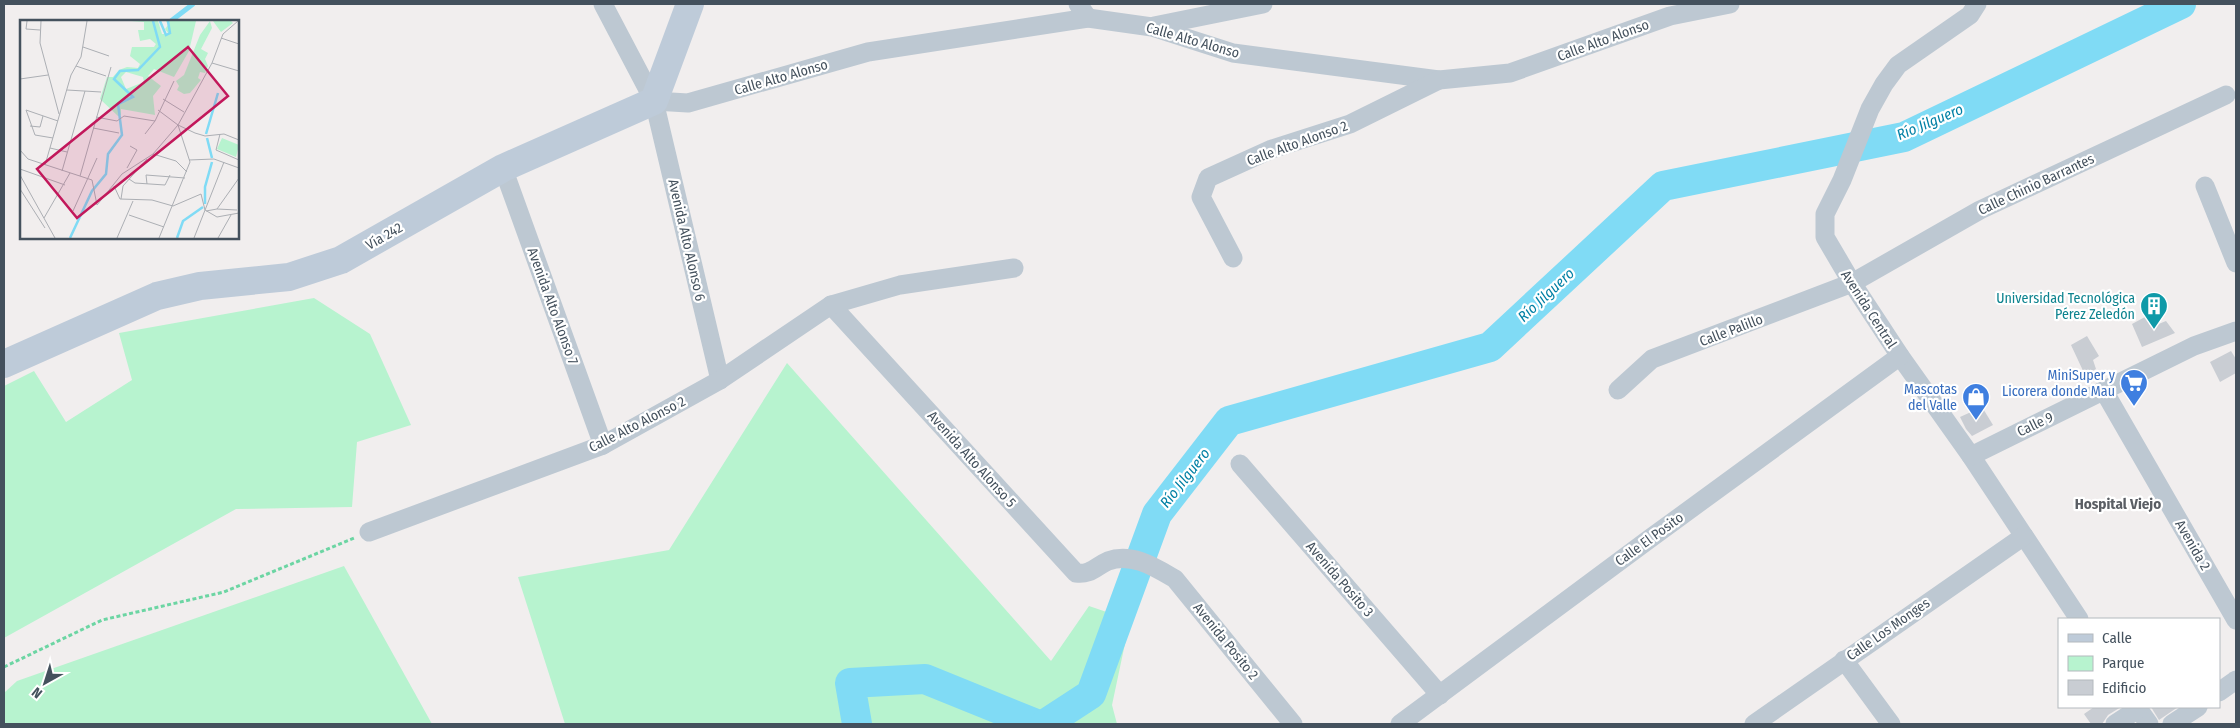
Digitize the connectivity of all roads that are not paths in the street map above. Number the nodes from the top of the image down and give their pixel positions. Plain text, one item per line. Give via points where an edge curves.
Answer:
1 (603, 4) edge
2 (690, 4) edge
3 (1263, 4) edge
4 (1730, 4) edge
5 (1977, 4) edge
6 (1673, 10) edge
7 (1083, 11) edge
8 (1152, 27) junction
9 (1439, 80) junction
10 (2226, 95) dead end
11 (654, 101) junction
12 (503, 168) junction
13 (2205, 186) dead end
14 (1233, 258) dead end
15 (2236, 263) edge
16 (1014, 268) dead end
17 (1852, 284) junction
18 (831, 305) junction
19 (2236, 331) edge
20 (1900, 356) junction
21 (4, 364) edge
22 (720, 380) junction
23 (1618, 390) dead end
24 (2104, 391) junction
25 (603, 445) junction
26 (1971, 456) junction
27 (1240, 464) dead end
28 (369, 532) road end
29 (2024, 536) junction
30 (1125, 558) joint
31 (2078, 618) edge
32 (2236, 620) edge
33 (1844, 660) junction
34 (2236, 680) edge
35 (2220, 691) edge
36 (1440, 695) junction
37 (2138, 708) edge
38 (2196, 708) edge
39 (1293, 724) edge
40 (1400, 724) edge
41 (1754, 724) edge
42 (1891, 724) edge
43 (2115, 724) edge
44 (2149, 724) edge
45 (2172, 724) edge

1 - 11 street, Avenida Alto Alonso 6
2 - 11 main road
3 - 8 street
4 - 6 street
5 - 17 street, Avenida Central via 1970,15 1898,65 1870,109 1825,214 1825,237
6 - 9 street, Calle Alto Alonso via 1510,73
7 - 8 street, Calle Alto Alonso
7 - 11 street, Calle Alto Alonso via 868,52 688,103
8 - 9 street, Calle Alto Alonso via 1233,53
9 - 14 street, Calle Alto Alonso 2 via 1350,124 1272,149 1208,178 1201,197
10 - 17 street, Calle Chinio Barrantes via 1980,210
11 - 12 main road, Vía 242
11 - 22 street, Avenida Alto Alonso 6
12 - 21 main road, Vía 242 via 341,260 289,277 200,286 157,296
12 - 25 street, Avenida Alto Alonso 7
13 - 15 street
16 - 18 street, Calle Alto Alonso 2 via 900,285
17 - 20 street, Avenida Central
17 - 23 street, Calle Palillo via 1652,359
18 - 22 street, Calle Alto Alonso 2
18 - 30 street, Avenida Alto Alonso 5 via 1076,573 1093,572 1108,561
19 - 24 street, Calle 9 via 2194,346
20 - 26 street, Avenida Central
20 - 36 street, Calle El Posito
22 - 25 street, Calle Alto Alonso 2
24 - 26 street, Calle 9
24 - 32 street, Avenida 2
25 - 28 street, Calle Alto Alonso 2
26 - 29 street, Avenida Central
27 - 36 street, Avenida Posito 3
29 - 31 street, Avenida Central
29 - 33 street, Calle Los Monges
30 - 39 street, Avenida Posito 2 via 1153,566 1175,579
33 - 41 street, Calle Los Monges
33 - 42 street
34 - 35 street
36 - 40 street, Calle El Posito
37 - 43 street
37 - 44 street
38 - 45 street

